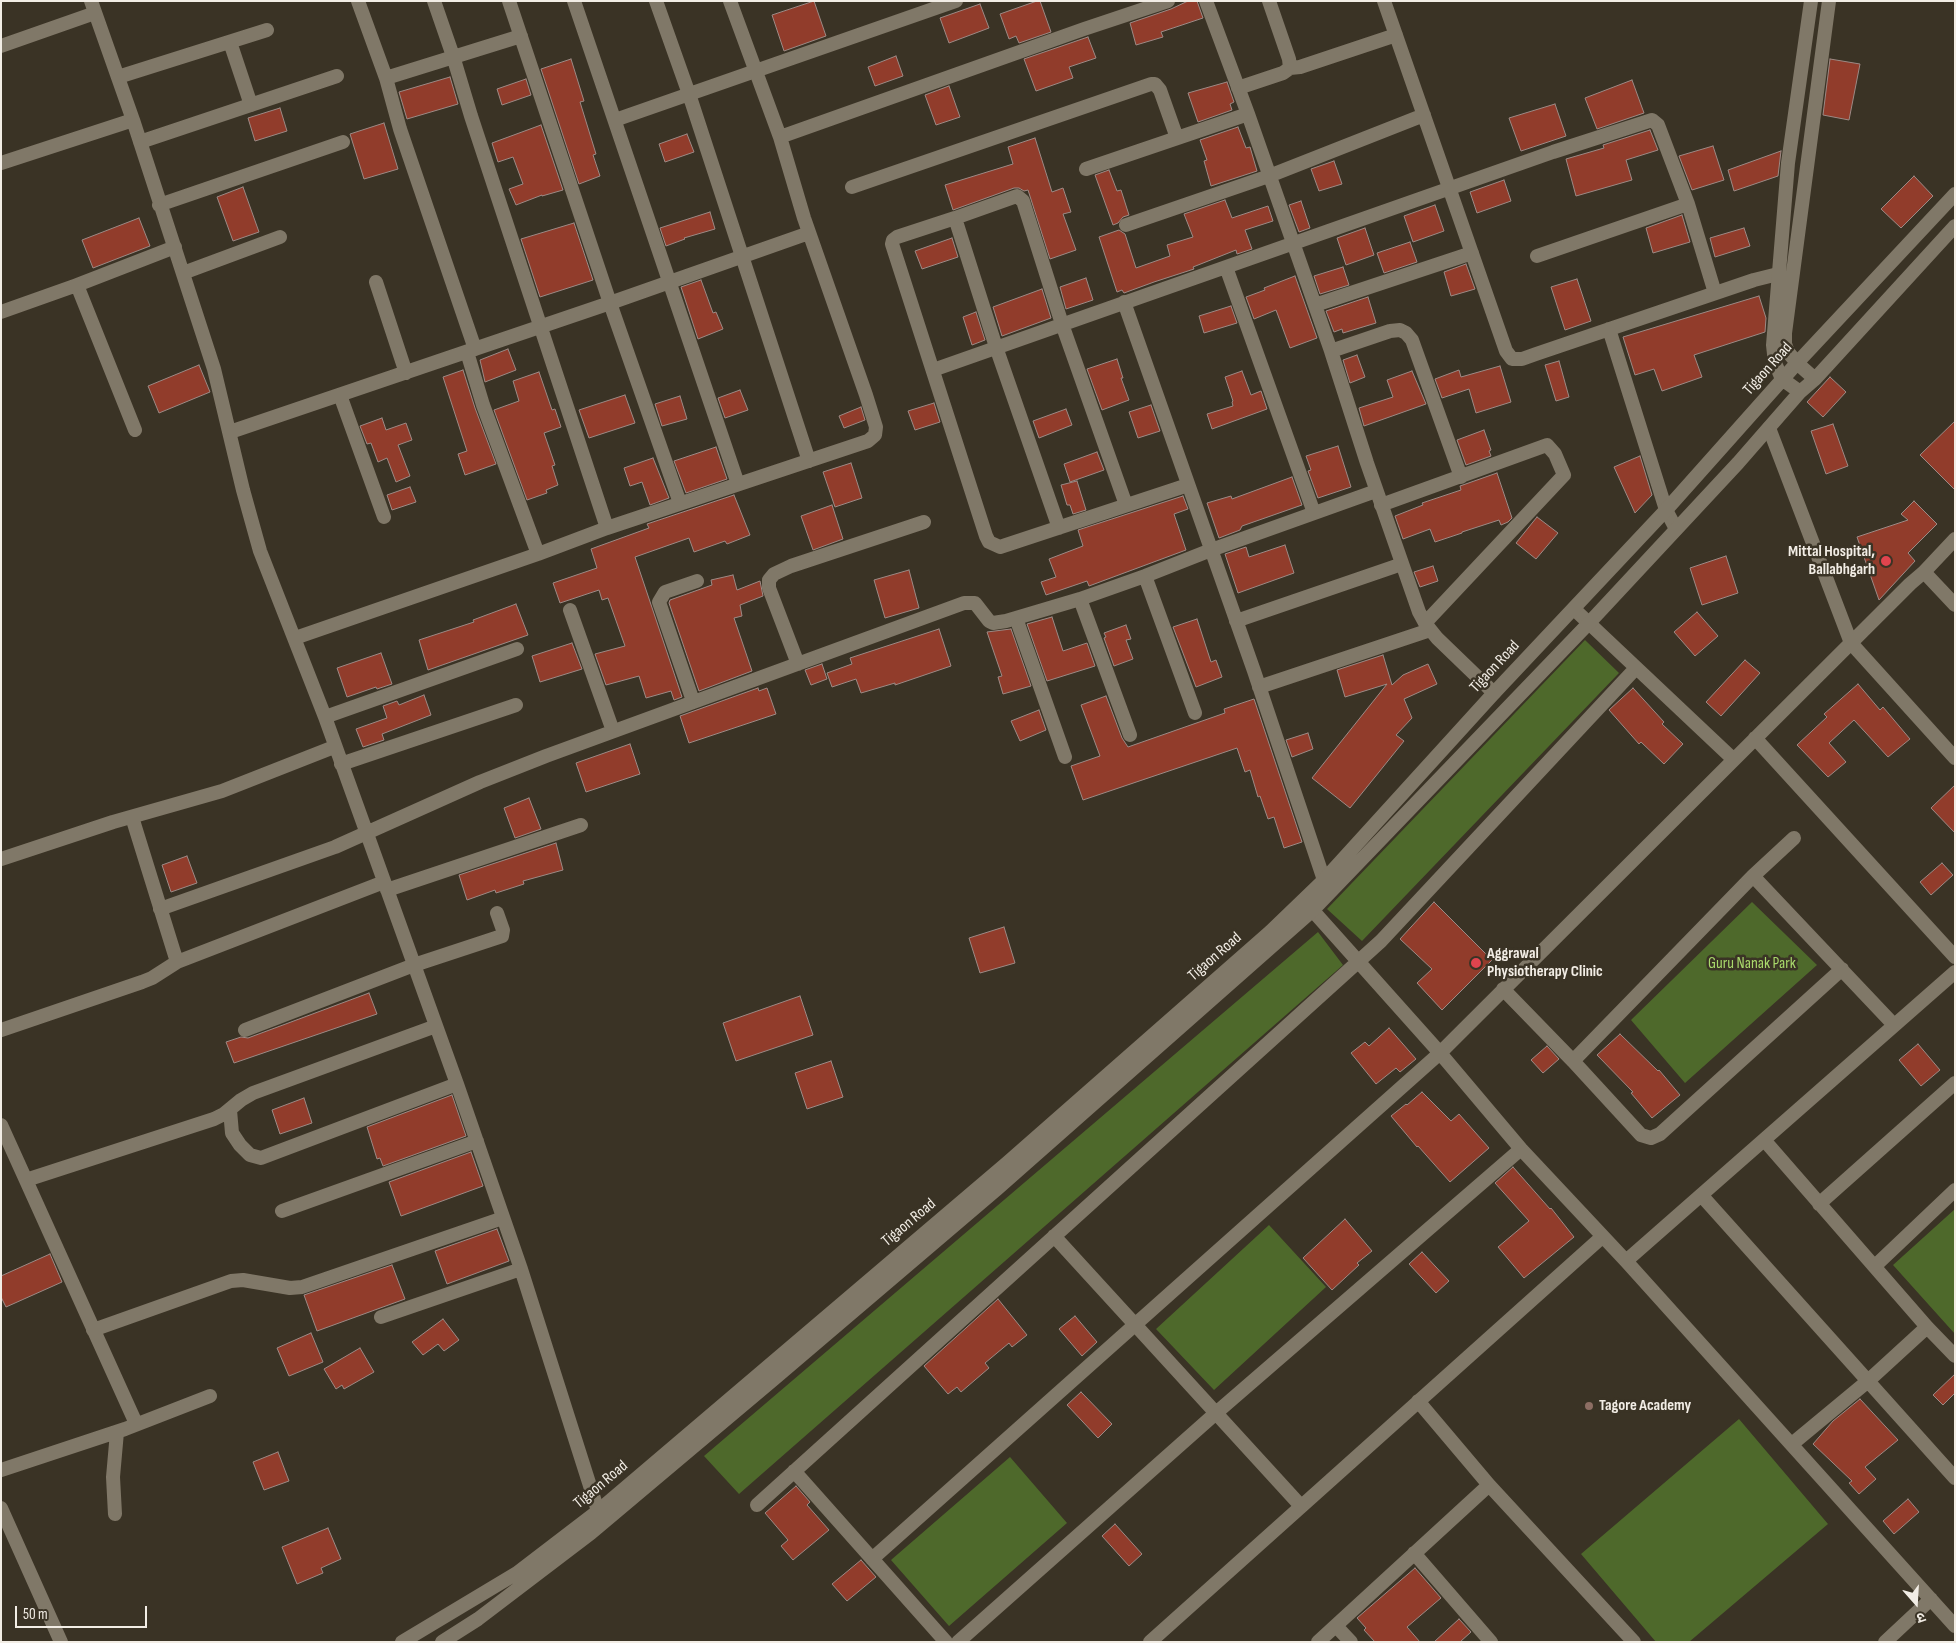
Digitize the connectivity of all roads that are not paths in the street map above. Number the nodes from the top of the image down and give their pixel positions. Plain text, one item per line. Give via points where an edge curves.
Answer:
1 (358, 1) edge
2 (434, 1) edge
3 (509, 1) edge
4 (574, 1) edge
5 (656, 1) edge
6 (730, 1) edge
7 (956, 1) edge
8 (1168, 1) edge
9 (1206, 1) edge
10 (1269, 1) edge
11 (1384, 1) edge
12 (1811, 1) edge
13 (1829, 1) edge
14 (93, 7) edge
15 (267, 30) dead end
16 (1396, 35) junction
17 (521, 36) junction
18 (230, 42) junction
19 (1, 46) edge
20 (453, 56) junction
21 (1290, 68) junction
22 (754, 72) junction
23 (118, 76) junction
24 (337, 76) dead end
25 (386, 78) junction
26 (1238, 88) junction
27 (689, 94) junction
28 (251, 106) junction
29 (1248, 114) junction
30 (1424, 115) junction
31 (133, 120) junction
32 (615, 120) junction
33 (780, 137) junction
34 (1177, 138) junction
35 (140, 142) junction
36 (343, 142) dead end
37 (1, 163) edge
38 (1086, 169) dead end
39 (1269, 176) junction
40 (852, 188) dead end
41 (1450, 188) junction
42 (1953, 201) edge
43 (1688, 204) junction
44 (159, 205) junction
45 (955, 218) junction
46 (1126, 225) dead end
47 (1955, 226) edge
48 (809, 233) junction
49 (280, 237) dead end
50 (1292, 244) junction
51 (175, 247) junction
52 (1472, 253) junction
53 (743, 256) junction
54 (1537, 256) dead end
55 (1226, 267) junction
56 (183, 272) junction
57 (1778, 274) junction
58 (670, 281) junction
59 (376, 282) dead end
60 (78, 285) junction
61 (1715, 292) junction
62 (1124, 302) junction
63 (610, 303) junction
64 (1314, 305) junction
65 (1, 312) edge
66 (1062, 324) junction
67 (540, 326) junction
68 (1609, 329) junction
69 (996, 347) junction
70 (471, 350) junction
71 (1331, 351) junction
72 (1796, 363) junction
73 (933, 370) junction
74 (406, 373) junction
75 (1782, 379) junction
76 (1815, 379) junction
77 (1800, 392) junction
78 (340, 395) junction
79 (1769, 428) junction
80 (135, 430) dead end
81 (230, 432) junction
82 (809, 460) junction
83 (1461, 477) junction
84 (738, 484) junction
85 (1188, 485) junction
86 (1376, 491) junction
87 (680, 503) junction
88 (1381, 505) junction
89 (1126, 506) junction
90 (1666, 510) junction
91 (1314, 513) junction
92 (384, 517) dead end
93 (924, 522) dead end
94 (607, 528) junction
95 (1059, 528) junction
96 (1676, 529) junction
97 (1955, 539) edge
98 (1211, 550) junction
99 (538, 554) junction
100 (1402, 564) junction
101 (1924, 572) junction
102 (1145, 576) junction
103 (697, 581) dead end
104 (1080, 599) junction
105 (1955, 605) edge
106 (1574, 609) junction
107 (570, 610) dead end
108 (1016, 618) junction
109 (1236, 621) junction
110 (1589, 623) junction
111 (1427, 627) junction
112 (295, 638) junction
113 (1851, 643) junction
114 (517, 649) dead end
115 (798, 664) junction
116 (1636, 668) junction
117 (1259, 687) junction
118 (1494, 693) junction
119 (694, 701) junction
120 (516, 706) dead end
121 (1195, 713) dead end
122 (325, 717) junction
123 (613, 731) junction
124 (1130, 735) dead end
125 (1755, 738) junction
126 (334, 747) junction
127 (1065, 757) dead end
128 (1955, 758) edge
129 (1733, 759) junction
130 (341, 764) junction
131 (132, 817) junction
132 (581, 825) dead end
133 (366, 833) junction
134 (1794, 838) dead end
135 (1, 859) edge
136 (1753, 876) junction
137 (1324, 880) junction
138 (386, 886) junction
139 (1308, 905) junction
140 (160, 909) junction
141 (497, 914) dead end
142 (1955, 957) edge
143 (177, 962) junction
144 (1358, 962) junction
145 (414, 965) junction
146 (1842, 969) junction
147 (1955, 972) edge
148 (1503, 988) junction
149 (1894, 1025) junction
150 (436, 1026) junction
151 (1, 1030) edge
152 (245, 1030) dead end
153 (1440, 1053) junction
154 (1573, 1060) junction
155 (1955, 1083) edge
156 (458, 1084) junction
157 (230, 1110) junction
158 (1, 1125) edge
159 (1765, 1140) junction
160 (477, 1141) junction
161 (1521, 1149) junction
162 (26, 1180) junction
163 (1955, 1190) edge
164 (1702, 1196) junction
165 (1819, 1204) junction
166 (282, 1211) dead end
167 (503, 1218) junction
168 (1054, 1236) junction
169 (1602, 1237) junction
170 (1626, 1261) junction
171 (1875, 1266) junction
172 (520, 1269) junction
173 (380, 1317) dead end
174 (1135, 1324) junction
175 (1926, 1327) junction
176 (94, 1330) junction
177 (1955, 1356) edge
178 (1868, 1381) junction
179 (210, 1396) dead end
180 (1418, 1400) junction
181 (1216, 1413) junction
182 (134, 1424) junction
183 (117, 1432) junction
184 (1792, 1444) junction
185 (1, 1470) edge
186 (794, 1471) junction
187 (1955, 1478) edge
188 (1489, 1485) junction
189 (757, 1505) dead end
190 (1300, 1505) junction
191 (1, 1508) edge
192 (598, 1511) junction
193 (115, 1514) dead end
194 (1414, 1554) junction
195 (872, 1559) junction
196 (1931, 1599) junction
197 (1336, 1626) junction
198 (1955, 1626) edge
199 (61, 1642) edge
200 (402, 1642) edge
201 (442, 1642) edge
202 (946, 1642) edge
203 (958, 1642) edge
204 (1150, 1642) edge
205 (1318, 1642) edge
206 (1351, 1642) edge
207 (1491, 1642) edge
208 (1634, 1642) edge
209 (1886, 1642) edge

1 - 25 street
2 - 20 street
3 - 17 street
4 - 32 street
5 - 27 street
6 - 22 street
7 - 22 street
8 - 33 street
9 - 26 street
10 - 21 street
11 - 16 street
12 - 57 street via 1788,162
13 - 72 street via 1785,333 1788,352
14 - 19 street
14 - 23 street
15 - 18 street
16 - 21 street
16 - 30 street
17 - 20 street
17 - 63 street
18 - 23 street
18 - 28 street
20 - 25 street
20 - 67 street
21 - 26 street
22 - 27 street
22 - 33 street
23 - 31 street
24 - 28 street
25 - 70 street
26 - 29 street
27 - 32 street
27 - 53 street
28 - 35 street
29 - 34 street
29 - 39 street
30 - 39 street
30 - 41 street
31 - 35 street
31 - 37 street
32 - 58 street
33 - 48 street
34 - 38 street
34 - 40 street via 1160,90 1151,84
35 - 44 street
36 - 44 street
39 - 46 street
39 - 50 street
41 - 43 street via 1652,120 1658,126
41 - 50 street
41 - 52 street
42 - 72 street, Tigaon Road
43 - 54 street
43 - 61 street
44 - 51 street
45 - 66 street via 1018,196 1021,198
45 - 69 street
45 - 73 street via 897,237 892,244
47 - 76 street
48 - 53 street
48 - 82 street via 876,427 872,438
49 - 56 street
50 - 55 street
50 - 64 street
51 - 56 street
51 - 60 street
52 - 64 street
52 - 68 street via 1506,351 1512,359 1522,359
53 - 58 street
53 - 82 street
55 - 62 street
55 - 91 street
56 - 81 street
57 - 61 street
57 - 75 street via 1773,355
58 - 63 street
58 - 84 street
59 - 74 street
60 - 65 street
60 - 80 street
61 - 68 street
62 - 66 street
62 - 85 street
63 - 67 street
63 - 87 street
64 - 71 street
66 - 69 street
66 - 89 street
67 - 70 street
67 - 94 street
68 - 90 street
69 - 73 street
69 - 95 street
70 - 74 street
70 - 99 street via 483,404
71 - 83 street via 1390,331 1406,333 1412,340
71 - 86 street
72 - 75 street, Tigaon Road
72 - 76 street
73 - 95 street via 989,542 1000,547
74 - 78 street
75 - 77 street
75 - 90 street, Tigaon Road
76 - 77 street
77 - 79 street
78 - 81 street
78 - 92 street
79 - 96 street
79 - 113 street
81 - 112 street via 260,550
82 - 84 street
83 - 88 street
83 - 111 street via 1547,445 1555,454 1564,475
84 - 87 street
85 - 89 street
85 - 98 street
86 - 88 street
86 - 91 street
87 - 94 street
88 - 100 street
89 - 95 street
90 - 96 street
90 - 106 street, Tigaon Road
91 - 98 street
93 - 115 street via 774,574 769,580 769,588
94 - 99 street
96 - 110 street
97 - 101 street
98 - 102 street
98 - 109 street
99 - 112 street
100 - 109 street
100 - 111 street
101 - 105 street
101 - 113 street
102 - 104 street
102 - 121 street
103 - 119 street via 666,592 659,602
104 - 108 street
104 - 124 street
106 - 110 street
106 - 118 street, Tigaon Road
107 - 123 street
108 - 115 street via 993,623 975,604 964,603
108 - 127 street
109 - 117 street
110 - 116 street
110 - 139 street
111 - 117 street
111 - 118 street
112 - 122 street
113 - 125 street
113 - 128 street
114 - 122 street
115 - 119 street
116 - 129 street
116 - 144 street
117 - 137 street
118 - 137 street, Tigaon Road
119 - 123 street
120 - 130 street
122 - 126 street
123 - 133 street via 480,782
125 - 129 street
125 - 142 street
126 - 130 street
126 - 131 street via 222,790
129 - 148 street
130 - 133 street
131 - 135 street
131 - 140 street
132 - 138 street
133 - 138 street
133 - 140 street
134 - 136 street
136 - 146 street
136 - 154 street
137 - 139 street, Tigaon Road
138 - 143 street
138 - 145 street
139 - 144 street
139 - 192 street, Tigaon Road via 1231,966 1000,1169
139 - 201 street via 1004,1183 767,1386 591,1533 478,1619
140 - 143 street
141 - 145 street via 502,936
143 - 151 street via 142,982
144 - 153 street
144 - 168 street
145 - 150 street
145 - 152 street
146 - 149 street
146 - 154 street via 1656,1137 1641,1135
147 - 149 street
148 - 153 street
148 - 154 street
149 - 159 street
150 - 156 street
150 - 157 street via 253,1093
153 - 161 street
153 - 174 street
155 - 165 street
156 - 157 street via 261,1158 250,1155 232,1132
156 - 160 street
157 - 162 street via 214,1119
158 - 162 street
159 - 164 street
159 - 165 street
160 - 166 street
160 - 167 street
161 - 169 street
161 - 181 street
162 - 176 street
163 - 171 street
164 - 170 street
164 - 178 street
165 - 171 street
167 - 172 street
167 - 176 street via 302,1287 231,1281
168 - 174 street
168 - 186 street
169 - 170 street
169 - 180 street
170 - 184 street
171 - 175 street
172 - 173 street
172 - 192 street
174 - 181 street
174 - 195 street
175 - 177 street
175 - 178 street
176 - 182 street
178 - 184 street
178 - 187 street
179 - 182 street
180 - 188 street
180 - 190 street
181 - 190 street
181 - 203 street
182 - 183 street
183 - 185 street
183 - 193 street via 113,1477
184 - 196 street
186 - 189 street
186 - 195 street
188 - 194 street
188 - 208 street
190 - 204 street
191 - 199 street
192 - 200 street, Tigaon Road via 517,1574
194 - 197 street
194 - 207 street
195 - 202 street
196 - 198 street
196 - 209 street
197 - 205 street
197 - 206 street

